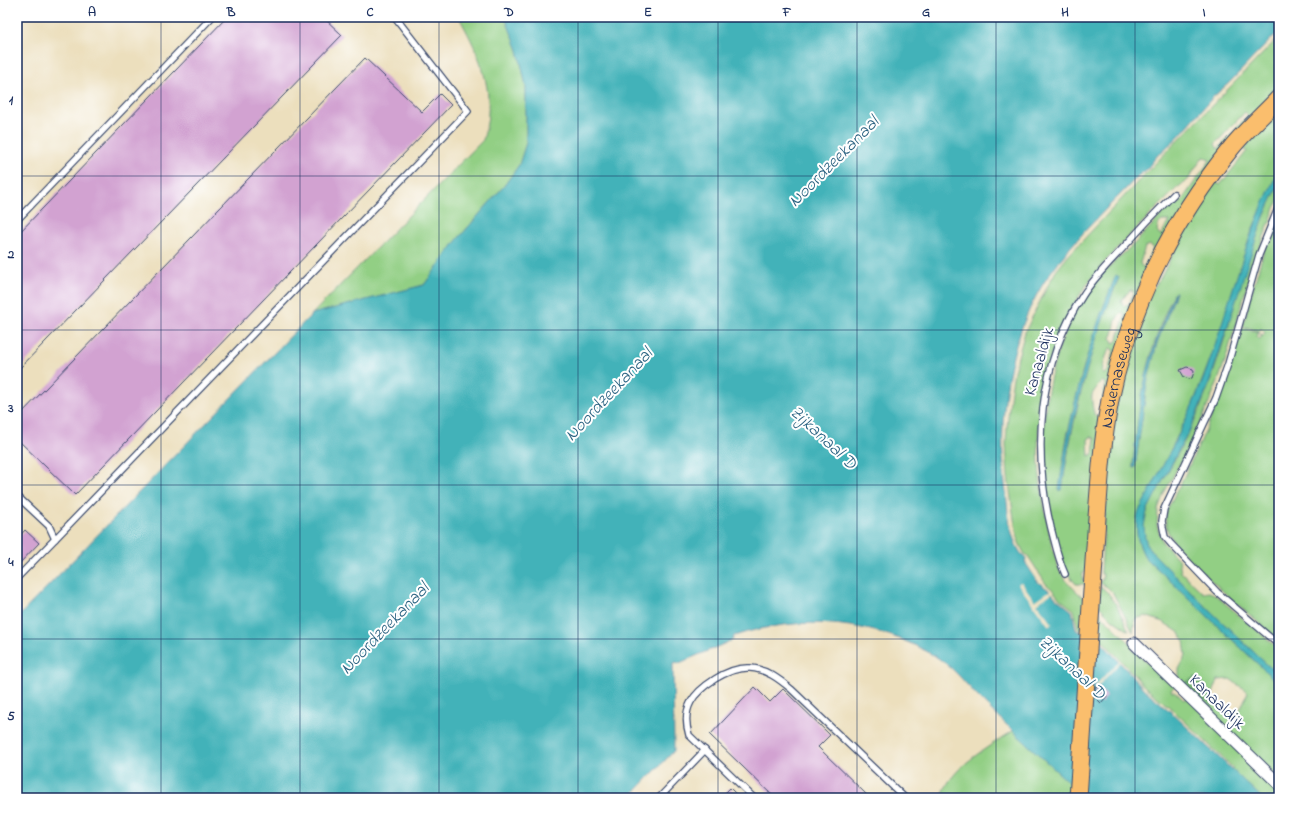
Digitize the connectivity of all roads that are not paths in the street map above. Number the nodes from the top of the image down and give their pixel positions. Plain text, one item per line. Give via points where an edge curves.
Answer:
1 (212, 17) edge
2 (395, 17) edge
3 (1279, 98) edge
4 (1174, 194) dead end
5 (1279, 206) edge
6 (17, 220) edge
7 (17, 496) edge
8 (55, 539) junction
9 (1065, 574) dead end
10 (17, 578) edge
11 (1134, 643) dead end
12 (1279, 645) edge
13 (705, 750) junction
14 (1279, 784) edge
15 (659, 798) edge
16 (754, 798) edge
17 (905, 798) edge
18 (1078, 798) edge

1 - 6 lane
2 - 8 lane via 468,112
3 - 18 main road, Nauernaseweg via 1233,146 1191,203 1162,253 1141,298 1124,348 1111,398 1101,465
4 - 9 lane, Kanaaldijk via 1099,274 1068,319 1055,350 1041,418 1041,459 1043,487 1056,549
5 - 12 lane via 1259,255 1216,398 1164,509 1162,521 1165,537 1179,554 1217,592
7 - 8 lane via 49,526
8 - 10 lane
11 - 14 street, Kanaaldijk
13 - 15 lane
13 - 16 lane
13 - 17 lane via 689,735 687,728 687,714 695,694 728,672 744,668 758,669 779,679 792,689

